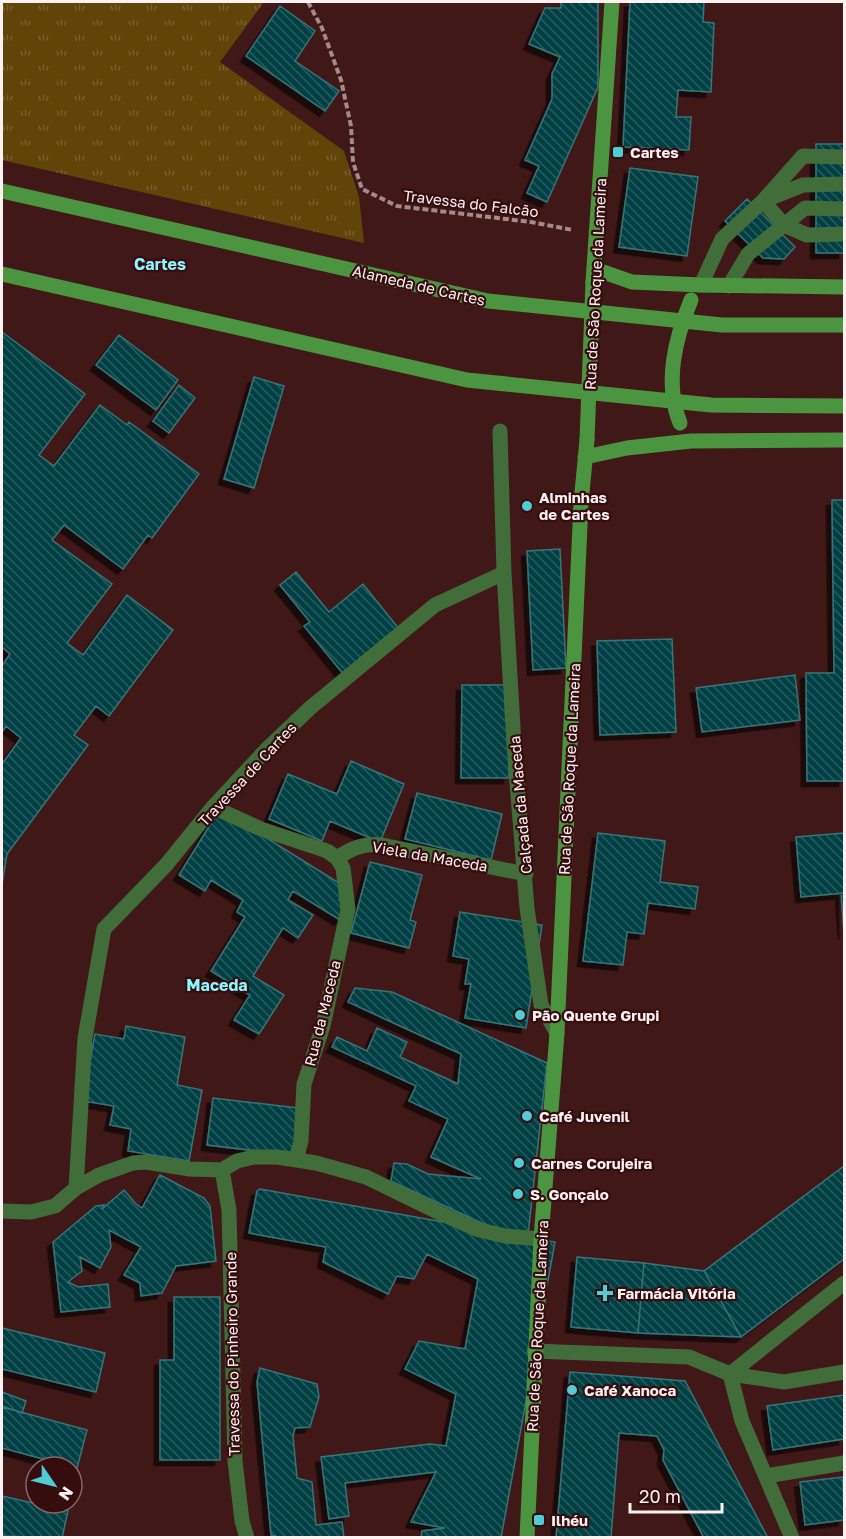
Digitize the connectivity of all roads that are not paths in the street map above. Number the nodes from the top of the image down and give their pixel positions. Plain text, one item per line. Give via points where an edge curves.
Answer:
1 (612, 2) edge
2 (844, 157) edge
3 (844, 184) edge
4 (2, 191) edge
5 (763, 201) junction
6 (844, 209) edge
7 (784, 225) junction
8 (844, 234) edge
9 (2, 274) edge
10 (594, 275) junction
11 (701, 285) junction
12 (729, 286) junction
13 (844, 287) edge
14 (844, 325) edge
15 (844, 406) edge
16 (500, 431) dead end
17 (844, 440) edge
18 (692, 441) junction
19 (585, 457) junction
20 (504, 573) junction
21 (213, 807) junction
22 (340, 863) junction
23 (526, 874) junction
24 (557, 1033) junction
25 (296, 1160) junction
26 (222, 1170) junction
27 (76, 1188) junction
28 (2, 1211) edge
29 (541, 1239) junction
30 (844, 1283) edge
31 (534, 1351) junction
32 (844, 1372) edge
33 (730, 1374) junction
34 (844, 1463) edge
35 (766, 1476) junction
36 (247, 1538) edge
37 (527, 1538) edge
38 (792, 1538) edge

1 - 10 main road, Rua de São Roque da Lameira
2 - 5 street via 803,156
3 - 5 street via 803,185
4 - 14 main road, Alameda de Cartes via 488,301 722,325
5 - 7 street
5 - 11 street via 722,239
6 - 7 street via 805,208
7 - 8 street via 807,235
7 - 12 street via 748,254
9 - 15 main road via 467,380 711,405
10 - 11 main road via 632,282
10 - 19 main road, Rua de São Roque da Lameira, bridge
11 - 12 main road
11 - 18 main road, bridge via 679,332 673,365 675,410
12 - 13 main road
16 - 20 street
17 - 18 main road
18 - 19 main road
19 - 24 main road, Rua de São Roque da Lameira
20 - 21 street, Travessa de Cartes via 435,605 310,708
20 - 23 street, Calçada da Maceda
21 - 22 street via 261,829 327,851
21 - 27 street, Travessa de Cartes via 166,865 104,929 85,1038
22 - 23 street, Viela da Maceda via 358,846 382,845
22 - 25 street, Rua da Maceda via 348,909 323,1026 304,1084
23 - 24 street, Calçada da Maceda via 541,1005
24 - 29 main road, Rua de São Roque da Lameira
25 - 26 street via 254,1157
25 - 29 street via 366,1177 476,1229
26 - 27 street via 139,1162 99,1175
26 - 36 street, Travessa do Pinheiro Grande via 229,1210 235,1461
27 - 28 street via 55,1206 32,1212
29 - 31 main road, Rua de São Roque da Lameira
30 - 33 street
31 - 33 street via 689,1357
31 - 37 main road, Rua de São Roque da Lameira
32 - 33 street via 784,1382
33 - 35 street via 742,1421
34 - 35 street
35 - 38 street

